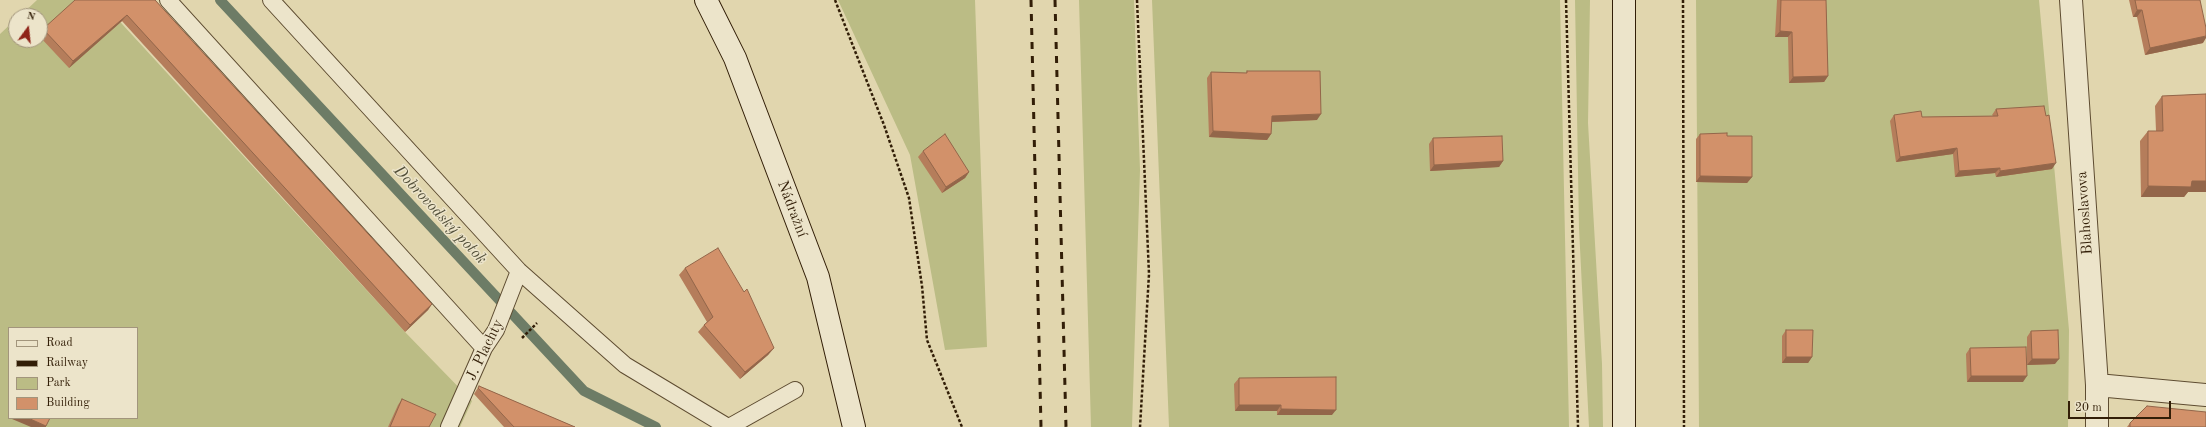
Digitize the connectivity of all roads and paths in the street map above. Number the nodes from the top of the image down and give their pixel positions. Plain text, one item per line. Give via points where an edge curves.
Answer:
1 (168, 0) edge
2 (271, 0) edge
3 (706, 0) edge
4 (836, 0) edge
5 (1137, 0) edge
6 (1566, 0) edge
7 (1624, 0) edge
8 (1683, 0) edge
9 (2071, 0) edge
10 (518, 276) junction
11 (539, 320) dead end
12 (521, 339) dead end
13 (484, 348) junction
14 (2097, 385) junction
15 (796, 390) dead end
16 (2206, 395) edge
17 (854, 423) edge
18 (449, 427) edge
19 (728, 427) edge
20 (962, 427) edge
21 (1140, 427) edge
22 (1578, 427) edge
23 (1624, 427) edge
24 (1684, 427) edge
25 (2097, 427) edge

1 - 13 lane
2 - 10 lane
3 - 17 main road, Nádražní via 735,58 818,278
4 - 20 path via 909,198 927,340
5 - 21 path via 1149,274
6 - 22 path
7 - 23 main road
8 - 24 path
9 - 14 main road, Blahoslavova
10 - 13 lane, J. Plachty via 496,330
10 - 19 lane via 625,365
11 - 12 path
13 - 18 lane, J. Plachty
14 - 16 main road
14 - 25 main road, Blahoslavova
15 - 19 lane

